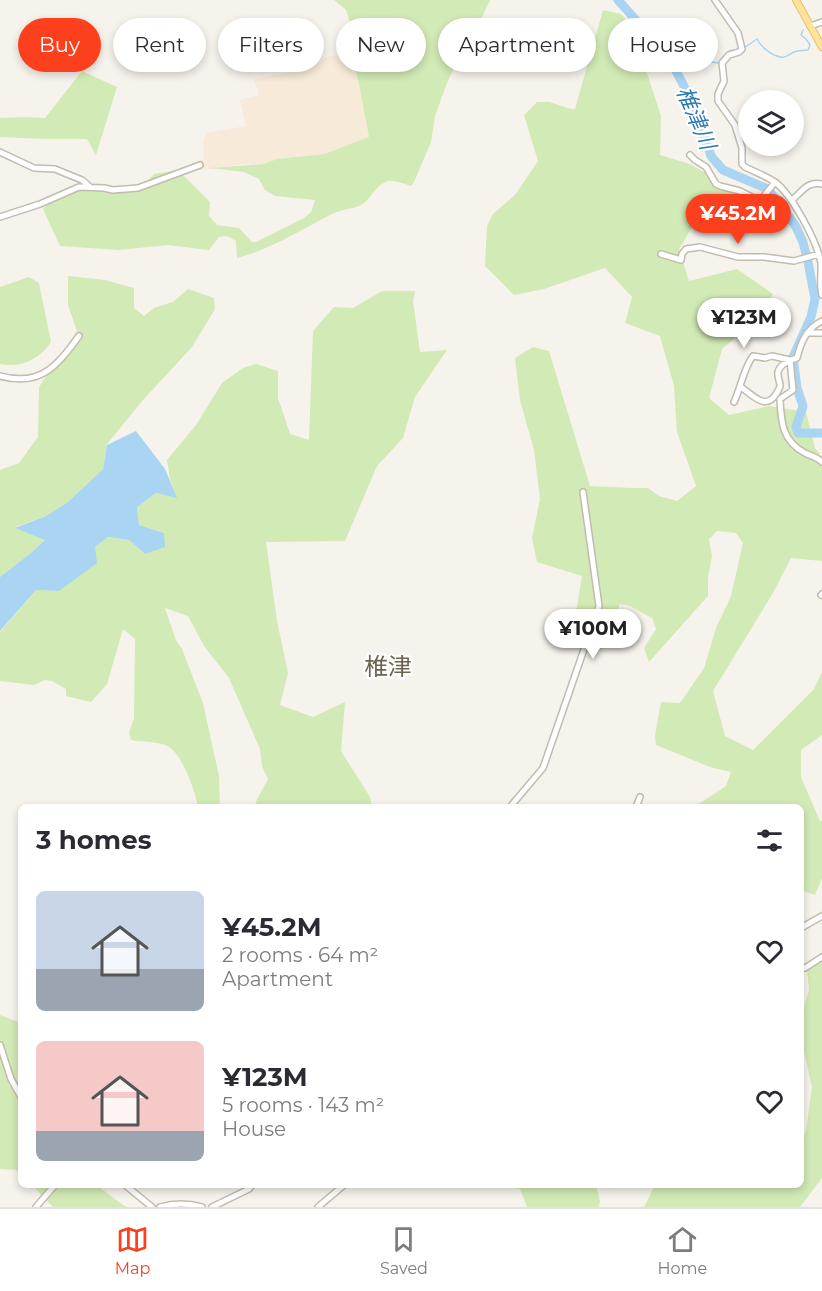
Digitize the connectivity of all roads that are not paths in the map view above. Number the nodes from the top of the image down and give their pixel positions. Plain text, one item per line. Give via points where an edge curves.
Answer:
1 (715, 0) edge
2 (796, 0) edge
3 (822, 22) edge
4 (810, 26) junction
5 (822, 47) edge
6 (0, 152) edge
7 (690, 155) dead end
8 (200, 165) dead end
9 (775, 182) junction
10 (822, 184) edge
11 (90, 187) junction
12 (792, 200) junction
13 (0, 217) edge
14 (661, 254) dead end
15 (819, 254) junction
16 (822, 295) edge
17 (822, 321) edge
18 (807, 333) junction
19 (822, 333) edge
20 (78, 336) dead end
21 (790, 360) junction
22 (0, 376) edge
23 (741, 387) junction
24 (734, 402) dead end
25 (822, 462) edge
26 (583, 492) dead end
27 (640, 797) dead end
28 (513, 804) edge
29 (637, 804) edge
30 (822, 916) edge
31 (804, 926) edge
32 (822, 957) edge
33 (806, 968) dead end
34 (0, 1045) edge
35 (18, 1091) edge
36 (52, 1188) edge
37 (128, 1188) edge
38 (250, 1188) edge
39 (340, 1188) edge
40 (149, 1206) edge
41 (36, 1207) edge
42 (160, 1207) edge
43 (202, 1207) edge
44 (212, 1207) edge
45 (318, 1207) edge

1 - 9 street via 738,33 742,49 722,63 724,81 718,101 735,124 742,164
2 - 4 main road
3 - 4 street
4 - 5 main road
6 - 11 street via 34,168 67,174
7 - 9 street via 706,167 716,184 760,201
8 - 11 street via 138,188
9 - 12 street
10 - 12 street via 809,184
11 - 13 street via 79,187
12 - 15 street
14 - 15 street via 681,260 686,249 700,248 738,257 795,261
15 - 16 street
17 - 18 street
18 - 19 street
18 - 21 street via 796,358
20 - 22 street via 56,365 42,374 27,379
21 - 23 street via 753,356
21 - 23 street via 778,370 779,389 768,402
21 - 25 street via 793,390 780,399 786,436 797,448
23 - 24 street
26 - 28 street via 599,606 543,768
27 - 29 street
30 - 31 street
32 - 33 street
34 - 35 street
36 - 41 street
37 - 40 street
38 - 44 street
39 - 45 street
42 - 43 street

